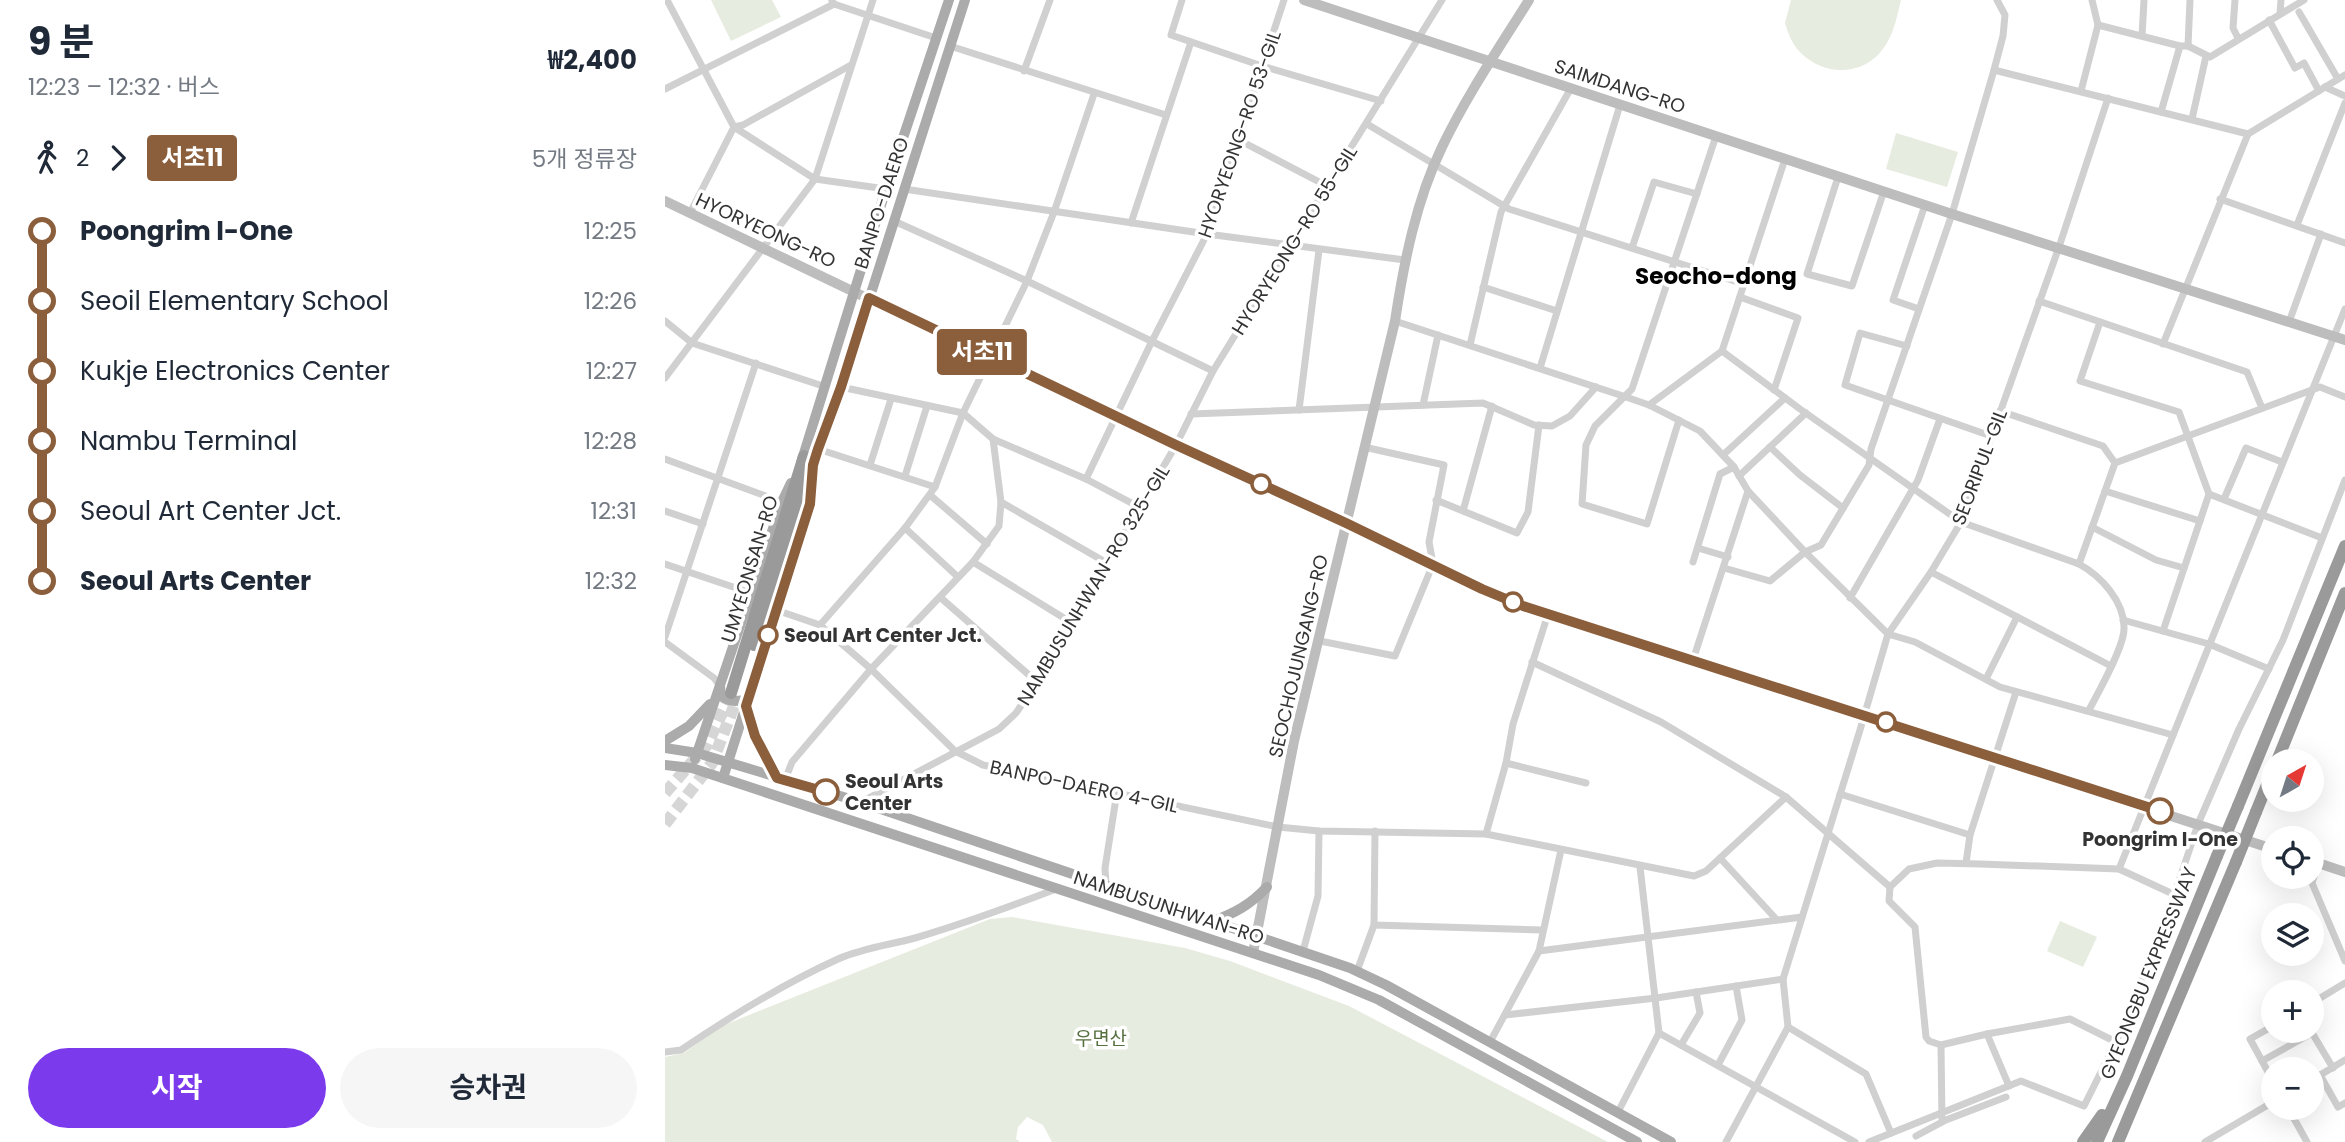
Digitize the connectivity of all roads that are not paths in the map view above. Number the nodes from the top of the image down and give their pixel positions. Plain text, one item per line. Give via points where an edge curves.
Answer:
1 (667, 0) edge
2 (873, 0) edge
3 (949, 0) edge
4 (965, 0) edge
5 (1050, 0) edge
6 (1182, 0) edge
7 (1284, 0) edge
8 (1304, 0) edge
9 (1442, 0) edge
10 (1529, 0) edge
11 (1997, 0) edge
12 (2092, 0) edge
13 (2144, 0) edge
14 (2190, 0) edge
15 (2235, 0) edge
16 (2281, 0) edge
17 (2304, 0) edge
18 (833, 2) edge
19 (673, 12) junction
20 (2299, 12) dead end
21 (2280, 13) junction
22 (868, 14) junction
23 (665, 16) edge
24 (2269, 20) junction
25 (2098, 25) junction
26 (2142, 36) junction
27 (936, 38) junction
28 (1419, 38) junction
29 (2238, 38) junction
30 (1191, 42) junction
31 (950, 46) junction
32 (2184, 46) junction
33 (2206, 56) junction
34 (1492, 61) junction
35 (852, 65) junction
36 (1262, 66) junction
37 (704, 71) junction
38 (1024, 71) junction
39 (1994, 71) junction
40 (2341, 77) edge
41 (1571, 88) junction
42 (665, 89) edge
43 (2322, 89) junction
44 (2081, 91) junction
45 (1094, 93) junction
46 (2345, 96) edge
47 (2108, 98) junction
48 (1381, 101) junction
49 (2345, 103) edge
50 (1621, 105) junction
51 (2161, 111) junction
52 (1166, 116) junction
53 (2192, 119) junction
54 (1367, 124) junction
55 (734, 127) junction
56 (2248, 134) junction
57 (1716, 136) junction
58 (1237, 139) junction
59 (1785, 159) junction
60 (1434, 164) junction
61 (1838, 177) junction
62 (815, 179) junction
63 (1327, 187) junction
64 (886, 189) junction
65 (904, 189) junction
66 (1884, 191) junction
67 (1697, 194) junction
68 (2220, 200) junction
69 (665, 201) edge
70 (1925, 205) junction
71 (1503, 206) junction
72 (1055, 212) junction
73 (690, 213) junction
74 (1952, 214) junction
75 (894, 222) junction
76 (1131, 223) junction
77 (2297, 225) junction
78 (1581, 232) junction
79 (1207, 234) junction
80 (2321, 234) junction
81 (2345, 243) edge
82 (1290, 244) junction
83 (2059, 247) junction
84 (762, 248) junction
85 (1632, 248) junction
86 (1319, 250) junction
87 (1405, 260) junction
88 (1675, 261) junction
89 (1027, 281) junction
90 (1744, 284) junction
91 (1483, 287) junction
92 (2184, 288) junction
93 (856, 292) junction
94 (1740, 297) junction
95 (869, 298) junction
96 (2039, 301) junction
97 (1919, 309) junction
98 (2345, 309) edge
99 (1557, 311) junction
100 (665, 321) edge
101 (1395, 321) junction
102 (2100, 322) junction
103 (2289, 322) junction
104 (1438, 335) junction
105 (2333, 337) junction
106 (2345, 340) edge
107 (1152, 341) junction
108 (692, 342) junction
109 (2163, 344) junction
110 (1470, 345) junction
111 (1906, 346) junction
112 (1722, 351) junction
113 (991, 356) junction
114 (756, 363) junction
115 (1540, 368) junction
116 (1213, 372) junction
117 (665, 378) edge
118 (826, 387) junction
119 (841, 387) junction
120 (1596, 387) junction
121 (1774, 390) junction
122 (2312, 390) junction
123 (1626, 397) junction
124 (2345, 397) edge
125 (1785, 398) junction
126 (891, 399) junction
127 (1888, 402) junction
128 (1423, 405) junction
129 (1649, 405) junction
130 (927, 406) junction
131 (1492, 406) junction
132 (1372, 408) junction
133 (2262, 408) junction
134 (1299, 410) junction
135 (2000, 411) junction
136 (963, 413) junction
137 (1191, 414) junction
138 (1806, 414) junction
139 (1116, 416) junction
140 (1940, 419) junction
141 (1679, 420) junction
142 (1539, 425) junction
143 (1991, 436) junction
144 (2188, 436) junction
145 (993, 439) junction
146 (1176, 445) junction
147 (1363, 447) junction
148 (1770, 447) junction
149 (818, 449) junction
150 (1723, 455) junction
151 (665, 458) edge
152 (1870, 458) junction
153 (809, 461) junction
154 (2282, 462) junction
155 (2115, 463) junction
156 (870, 465) junction
157 (1734, 467) junction
158 (905, 476) junction
159 (1739, 476) junction
160 (719, 478) junction
161 (1086, 479) junction
162 (2345, 480) edge
163 (1913, 488) junction
164 (933, 491) junction
165 (1748, 491) junction
166 (2105, 491) junction
167 (2209, 494) junction
168 (2224, 499) junction
169 (1436, 500) junction
170 (782, 502) junction
171 (1001, 502) junction
172 (1141, 508) junction
173 (1843, 508) junction
174 (665, 511) edge
175 (1463, 511) junction
176 (2262, 513) junction
177 (2200, 521) junction
178 (1961, 522) junction
179 (1346, 523) junction
180 (703, 524) junction
181 (2092, 527) junction
182 (905, 528) junction
183 (2322, 538) junction
184 (987, 544) junction
185 (2345, 546) edge
186 (1698, 548) junction
187 (1805, 552) junction
188 (1728, 557) junction
189 (973, 562) junction
190 (1693, 562) dead end
191 (1107, 563) junction
192 (665, 564) edge
193 (1433, 564) junction
194 (2079, 564) junction
195 (1724, 568) junction
196 (2184, 568) junction
197 (688, 572) junction
198 (1931, 572) junction
199 (958, 577) junction
200 (751, 593) junction
201 (2345, 593) edge
202 (941, 597) junction
203 (1850, 598) junction
204 (776, 610) junction
205 (1548, 614) junction
206 (2017, 617) junction
207 (2123, 620) junction
208 (1072, 623) junction
209 (820, 625) junction
210 (2163, 631) junction
211 (1888, 634) junction
212 (665, 639) edge
213 (1320, 641) junction
214 (2209, 644) junction
215 (1693, 660) junction
216 (1532, 662) junction
217 (2111, 666) junction
218 (2269, 668) junction
219 (871, 669) junction
220 (1986, 679) junction
221 (1037, 682) junction
222 (2015, 692) junction
223 (736, 696) junction
224 (2089, 710) junction
225 (1864, 715) junction
226 (2173, 735) junction
227 (665, 741) edge
228 (665, 748) edge
229 (2282, 749) edge
230 (955, 751) junction
231 (697, 753) junction
232 (1994, 758) junction
233 (728, 762) junction
234 (1506, 764) junction
235 (665, 765) edge
236 (692, 768) junction
237 (723, 778) junction
238 (781, 779) junction
239 (1586, 783) dead end
240 (1117, 792) junction
241 (1840, 794) junction
242 (1786, 797) junction
243 (2261, 799) edge
244 (860, 802) junction
245 (2144, 806) junction
246 (2198, 824) junction
247 (1278, 827) junction
248 (1319, 831) junction
249 (1375, 831) junction
250 (1486, 834) junction
251 (1828, 834) junction
252 (1969, 835) junction
253 (2261, 845) edge
254 (1561, 850) junction
255 (1720, 858) junction
256 (1966, 863) junction
257 (2324, 865) edge
258 (1640, 867) junction
259 (2119, 869) junction
260 (2345, 872) edge
261 (1106, 886) junction
262 (1267, 887) junction
263 (1890, 887) junction
264 (1056, 889) junction
265 (2315, 889) edge
266 (2173, 894) junction
267 (1802, 917) junction
268 (1198, 918) junction
269 (1777, 920) junction
270 (1212, 922) junction
271 (1374, 925) junction
272 (1543, 930) junction
273 (1193, 934) junction
274 (1258, 936) junction
275 (1648, 937) junction
276 (1303, 951) junction
277 (1539, 951) junction
278 (1253, 953) junction
279 (2345, 961) edge
280 (1357, 971) junction
281 (1783, 979) junction
282 (2345, 984) edge
283 (1736, 986) junction
284 (1696, 992) junction
285 (2324, 996) edge
286 (1656, 998) junction
287 (1504, 1015) junction
288 (1788, 1027) junction
289 (2261, 1033) edge
290 (1660, 1034) junction
291 (1987, 1034) junction
292 (1490, 1042) junction
293 (2116, 1042) junction
294 (2293, 1043) edge
295 (2318, 1043) edge
296 (1681, 1045) junction
297 (1941, 1045) junction
298 (665, 1052) edge
299 (2269, 1057) edge
300 (2261, 1059) edge
301 (2345, 1060) edge
302 (1717, 1065) junction
303 (2333, 1068) junction
304 (2324, 1073) edge
305 (2127, 1076) junction
306 (2324, 1082) edge
307 (1756, 1086) junction
308 (2009, 1086) junction
309 (2006, 1097) dead end
310 (2345, 1103) edge
311 (2261, 1109) edge
312 (1618, 1112) junction
313 (1941, 1113) junction
314 (2295, 1120) edge
315 (1891, 1133) junction
316 (1637, 1142) edge
317 (1671, 1142) edge
318 (1726, 1142) edge
319 (1855, 1142) edge
320 (1868, 1142) edge
321 (2083, 1142) edge
322 (2097, 1142) edge
323 (2118, 1142) edge
324 (2206, 1142) edge
325 (2307, 1142) edge

1 - 19 street
2 - 22 street
3 - 27 main road, BANPO-DAERO
4 - 31 main road, BANPO-DAERO
5 - 38 street
6 - 30 street via 1171,35
7 - 36 street, HYORYEONG-RO 53-GIL
8 - 28 main road, SAIMDANG-RO
9 - 28 street, HYORYEONG-RO 55-GIL
10 - 34 main road, SEOCHOJUNGANG-RO
11 - 39 street via 2005,21
12 - 25 street
13 - 26 street
14 - 32 street
15 - 29 street via 2233,28
16 - 21 street
17 - 21 street
18 - 22 street
18 - 37 street
19 - 23 street
19 - 37 street
20 - 40 street
21 - 24 street
22 - 27 street
22 - 35 street
24 - 29 street
24 - 43 street via 2295,68 2304,63
25 - 26 street
25 - 44 street
26 - 32 street
27 - 64 main road, BANPO-DAERO
28 - 34 main road, SAIMDANG-RO
28 - 48 street, HYORYEONG-RO 55-GIL
29 - 33 street
30 - 36 street
30 - 52 street
31 - 38 street
31 - 65 main road, BANPO-DAERO
32 - 33 street
32 - 51 street
33 - 53 street
34 - 41 main road, SAIMDANG-RO
34 - 60 main road, SEOCHOJUNGANG-RO
35 - 55 street
35 - 62 street
36 - 48 street
36 - 58 street, HYORYEONG-RO 53-GIL
37 - 42 street
37 - 55 street
38 - 45 street
39 - 44 street
39 - 74 street
40 - 43 street
41 - 50 main road, SAIMDANG-RO
41 - 71 street
43 - 46 street
43 - 56 street
44 - 47 street
45 - 52 street
45 - 72 street
47 - 51 street
47 - 83 street, SEORIPUL-GIL
48 - 54 street, HYORYEONG-RO 55-GIL
49 - 77 street
50 - 57 main road, SAIMDANG-RO
50 - 78 street
51 - 53 street
52 - 76 street
53 - 56 street
54 - 60 street
54 - 63 street, HYORYEONG-RO 55-GIL
55 - 62 street
55 - 73 street
56 - 68 street
57 - 59 main road, SAIMDANG-RO
57 - 67 street
58 - 63 street
58 - 79 street, HYORYEONG-RO 53-GIL
59 - 61 main road, SAIMDANG-RO
59 - 90 street
60 - 71 street
60 - 87 main road, SEOCHOJUNGANG-RO
61 - 66 main road, SAIMDANG-RO
61 - 66 street via 1807,274 1852,286
62 - 64 street
62 - 84 street
63 - 82 street, HYORYEONG-RO 55-GIL
64 - 93 main road, BANPO-DAERO
65 - 72 street
65 - 75 main road, BANPO-DAERO
66 - 70 main road, SAIMDANG-RO
67 - 85 street via 1654,181
67 - 88 street
68 - 77 street
68 - 92 street
69 - 73 main road, HYORYEONG-RO
70 - 74 main road, SAIMDANG-RO
70 - 97 street via 1893,300
71 - 78 street
71 - 91 street
72 - 76 street
72 - 89 street
73 - 84 main road, HYORYEONG-RO
74 - 83 main road, SAIMDANG-RO
74 - 97 street
75 - 89 street
75 - 95 main road, BANPO-DAERO
76 - 79 street
77 - 80 street
78 - 85 street
78 - 99 street
79 - 82 street
79 - 107 street, HYORYEONG-RO 53-GIL
80 - 81 street
80 - 103 street
82 - 86 street
82 - 116 street, HYORYEONG-RO 55-GIL
83 - 92 main road, SAIMDANG-RO
83 - 96 street, SEORIPUL-GIL
84 - 93 main road, HYORYEONG-RO
84 - 108 street
85 - 88 street
86 - 87 street
86 - 134 street
87 - 101 main road, SEOCHOJUNGANG-RO
88 - 90 street
88 - 123 street
89 - 107 street
89 - 113 street
90 - 94 street
91 - 99 street
91 - 110 street
92 - 103 main road, SAIMDANG-RO
92 - 109 street
93 - 95 main road, HYORYEONG-RO
93 - 118 main road, BANPO-DAERO
94 - 112 street
94 - 121 street via 1798,318
95 - 113 main road, HYORYEONG-RO
95 - 119 main road, BANPO-DAERO
96 - 102 street
96 - 135 street, SEORIPUL-GIL
97 - 111 street
98 - 105 street
99 - 115 street
100 - 108 street
101 - 104 street
101 - 132 main road, SEOCHOJUNGANG-RO
102 - 109 street
102 - 144 street via 2080,381 2179,412
103 - 105 main road, SAIMDANG-RO
104 - 110 street
104 - 128 street
105 - 106 main road, SAIMDANG-RO
105 - 122 street
107 - 116 street
107 - 139 street, HYORYEONG-RO 53-GIL
108 - 114 street
108 - 117 street
109 - 133 street via 2247,372
110 - 115 street
111 - 127 street
111 - 127 street via 1860,333 1845,385
112 - 121 street
112 - 129 street
113 - 136 street
113 - 139 main road, HYORYEONG-RO
114 - 118 street
114 - 160 street
115 - 120 street
116 - 137 street, HYORYEONG-RO 55-GIL
118 - 153 main road, BANPO-DAERO
119 - 126 street
119 - 149 main road, BANPO-DAERO
120 - 123 street
120 - 142 street via 1570,416 1552,426
121 - 125 street
122 - 124 street via 2320,387
122 - 133 street
122 - 154 street
123 - 129 street
123 - 141 street via 1595,426 1586,445 1582,504 1647,524
125 - 138 street
125 - 150 street
126 - 130 street
126 - 156 street
127 - 140 street
127 - 152 street
128 - 131 street
128 - 132 street
129 - 141 street
130 - 136 street
130 - 158 street
131 - 142 street
131 - 175 street
132 - 134 street
132 - 147 main road, SEOCHOJUNGANG-RO
133 - 144 street
134 - 137 street
135 - 143 street, SEORIPUL-GIL
135 - 155 street via 2103,446
136 - 145 street
136 - 164 street
137 - 146 street, HYORYEONG-RO 55-GIL
138 - 148 street
138 - 152 street
139 - 146 main road, HYORYEONG-RO
139 - 161 street
140 - 143 street
140 - 163 street
141 - 150 street via 1700,431
142 - 175 street via 1528,512 1517,533
143 - 178 street, SEORIPUL-GIL
144 - 155 street
144 - 167 street
145 - 161 street
145 - 171 street
146 - 172 street, NAMBUSUNHWAN-RO 325-GIL
146 - 179 main road, HYORYEONG-RO
147 - 169 street via 1444,465
147 - 179 main road, SEOCHOJUNGANG-RO
148 - 159 street
148 - 173 street
149 - 153 main road, BANPO-DAERO
149 - 156 street
150 - 157 street
151 - 160 street
152 - 163 street
152 - 173 street
153 - 170 main road, BANPO-DAERO
153 - 204 main road, BANPO-DAERO via 810,504
153 - 223 highway, UMYEONSAN-RO
154 - 168 street via 2246,448
154 - 176 street
155 - 166 street
156 - 158 street
157 - 159 street
157 - 186 street via 1720,474
158 - 164 street
159 - 165 street
160 - 170 street
160 - 180 street
161 - 172 street
162 - 183 street
163 - 178 street
163 - 203 street
164 - 182 street
164 - 184 street
165 - 187 street
165 - 188 street
166 - 177 street
166 - 181 street
167 - 168 street
167 - 177 street
168 - 176 street
169 - 175 street
169 - 193 street via 1429,542
170 - 200 main road, BANPO-DAERO
171 - 184 street via 999,526
171 - 191 street
172 - 191 street, NAMBUSUNHWAN-RO 325-GIL
173 - 187 street via 1821,545
174 - 180 street
176 - 183 street
176 - 214 street
177 - 196 street
178 - 194 street
178 - 198 street, SEORIPUL-GIL
179 - 193 main road, HYORYEONG-RO
179 - 213 main road, SEOCHOJUNGANG-RO
180 - 197 street
181 - 194 street
181 - 196 street via 2156,560
182 - 199 street
182 - 209 street
183 - 218 street
184 - 189 street
185 - 305 highway, GYEONGBU EXPRESSWAY, bridge
186 - 188 street
186 - 190 street
187 - 195 street via 1770,582
187 - 203 street
188 - 195 street
189 - 199 street
189 - 208 street
191 - 208 street, NAMBUSUNHWAN-RO 325-GIL
192 - 197 street
193 - 205 main road, HYORYEONG-RO
193 - 213 street via 1395,656
194 - 207 street via 2105,585 2119,603
195 - 215 street
196 - 210 street
197 - 200 street
197 - 212 street
198 - 206 street
198 - 211 street, SEORIPUL-GIL
199 - 202 street
200 - 223 main road, BANPO-DAERO
201 - 229 highway
202 - 219 street
202 - 221 street
203 - 211 street
204 - 209 street, BANPO-DAERO 4-GIL
204 - 223 main road, BANPO-DAERO
205 - 215 main road, HYORYEONG-RO
205 - 216 street
206 - 217 street
206 - 220 street
207 - 210 street
207 - 217 street via 2125,631
208 - 221 street, NAMBUSUNHWAN-RO 325-GIL
209 - 219 street, BANPO-DAERO 4-GIL
210 - 214 street
211 - 220 street via 1915,642
211 - 225 street, SEORIPUL-GIL
212 - 223 street
213 - 247 main road, SEOCHOJUNGANG-RO
214 - 218 street
214 - 226 street
215 - 225 main road, HYORYEONG-RO
216 - 234 street
216 - 242 street via 1661,722
217 - 224 street
218 - 246 street
219 - 230 street, BANPO-DAERO 4-GIL
219 - 238 street
220 - 222 street
221 - 230 street, NAMBUSUNHWAN-RO 325-GIL via 999,729
222 - 224 street
222 - 232 street
223 - 227 main road via 708,708
223 - 231 main road, BANPO-DAERO
223 - 233 main road, BANPO-DAERO
223 - 238 main road
224 - 226 street
225 - 232 main road, HYORYEONG-RO
225 - 241 street, SEORIPUL-GIL
226 - 245 street
228 - 231 main road, NAMBUSUNHWAN-RO
230 - 240 street, BANPO-DAERO 4-GIL via 983,765
230 - 244 street, NAMBUSUNHWAN-RO 325-GIL
231 - 233 main road, NAMBUSUNHWAN-RO
231 - 236 main road, BANPO-DAERO
232 - 245 main road, HYORYEONG-RO
232 - 252 street
233 - 237 main road, BANPO-DAERO
233 - 238 main road, NAMBUSUNHWAN-RO
234 - 239 street
234 - 250 street
235 - 236 main road, NAMBUSUNHWAN-RO
236 - 237 main road, NAMBUSUNHWAN-RO
237 - 264 main road, NAMBUSUNHWAN-RO
238 - 244 main road, NAMBUSUNHWAN-RO
240 - 247 street, BANPO-DAERO 4-GIL
240 - 261 street, NAMBUSUNHWAN-RO
241 - 251 street, SEORIPUL-GIL
241 - 252 street
242 - 251 street
242 - 255 street, BANPO-DAERO 4-GIL
243 - 323 highway, GYEONGBU EXPRESSWAY, bridge
244 - 261 main road, NAMBUSUNHWAN-RO
245 - 246 main road, HYORYEONG-RO
245 - 259 street
246 - 253 main road, HYORYEONG-RO
246 - 266 street
247 - 248 street, BANPO-DAERO 4-GIL
247 - 262 main road, SEOCHOJUNGANG-RO
248 - 249 street, BANPO-DAERO 4-GIL
248 - 276 street via 1318,896
249 - 250 street, BANPO-DAERO 4-GIL
249 - 271 street
250 - 254 street, BANPO-DAERO 4-GIL
251 - 263 street
251 - 267 street, SEORIPUL-GIL
252 - 256 street
254 - 258 street, BANPO-DAERO 4-GIL
254 - 272 street
255 - 258 street, BANPO-DAERO 4-GIL via 1694,876
255 - 269 street
256 - 259 street
256 - 263 street via 1909,869
257 - 260 main road
258 - 275 street
259 - 266 street
261 - 268 main road, NAMBUSUNHWAN-RO
262 - 270 main road via 1239,912
262 - 274 main road, SEOCHOJUNGANG-RO
263 - 297 street via 1889,901 1915,927 1926,1037
264 - 273 main road, NAMBUSUNHWAN-RO
264 - 298 street via 991,915 838,959 770,994 681,1050
265 - 279 street
266 - 293 street
267 - 269 street
267 - 281 street, SEORIPUL-GIL
268 - 270 main road, NAMBUSUNHWAN-RO
268 - 273 main road
269 - 275 street
270 - 274 main road, NAMBUSUNHWAN-RO
271 - 272 street
271 - 280 street
272 - 277 street
273 - 278 main road, NAMBUSUNHWAN-RO
274 - 276 main road, NAMBUSUNHWAN-RO
274 - 278 main road, SEOCHOJUNGANG-RO
275 - 277 street
275 - 286 street
276 - 280 main road, NAMBUSUNHWAN-RO
277 - 287 street
278 - 316 main road, NAMBUSUNHWAN-RO via 1379,1000
280 - 292 main road, NAMBUSUNHWAN-RO
281 - 283 street
281 - 288 street
282 - 285 street
283 - 284 street
283 - 302 street via 1742,1020
284 - 286 street
284 - 296 street via 1700,1013
286 - 287 street
286 - 290 street
287 - 292 street
288 - 307 street
288 - 315 street via 1866,1074
289 - 300 street via 2250,1039
290 - 296 street
290 - 312 street
291 - 293 street via 2070,1019
291 - 297 street
291 - 308 street
292 - 312 main road, NAMBUSUNHWAN-RO
293 - 308 street via 2084,1106 2021,1082
294 - 299 street
295 - 303 street
296 - 302 street
297 - 313 street
301 - 303 street
302 - 307 street
303 - 304 street
305 - 321 highway
305 - 322 highway, GYEONGBU EXPRESSWAY
306 - 310 street via 2338,1107
307 - 318 street
307 - 319 street
308 - 313 street
309 - 313 street via 1916,1136 1942,1122
311 - 324 street
312 - 317 main road, NAMBUSUNHWAN-RO
313 - 315 street
314 - 325 street
315 - 320 street

